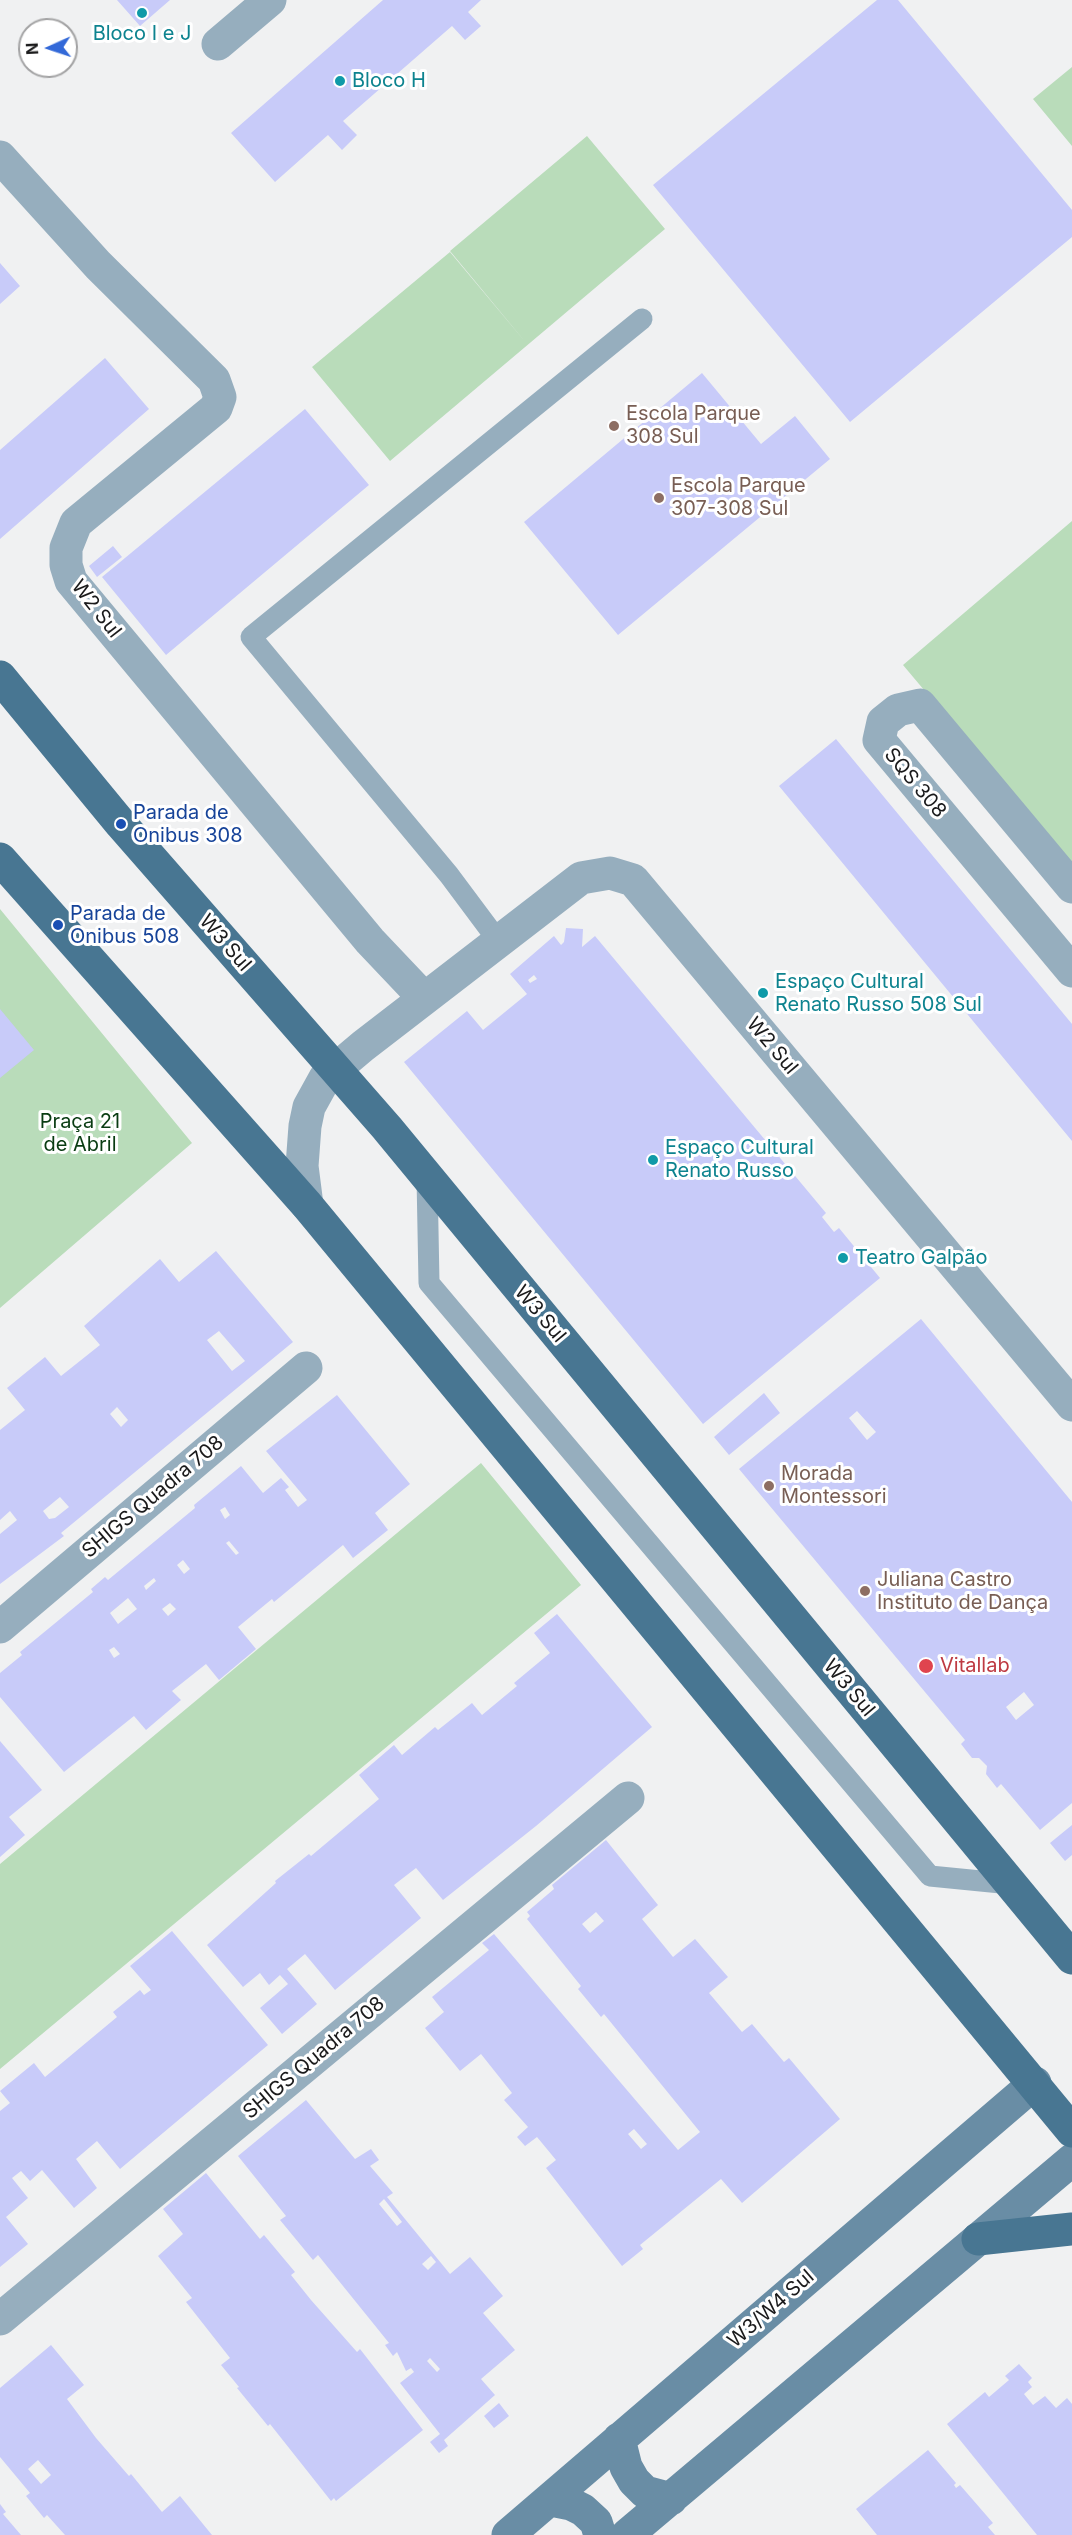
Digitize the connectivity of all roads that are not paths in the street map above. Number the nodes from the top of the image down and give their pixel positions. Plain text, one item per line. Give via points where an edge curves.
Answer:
1 (270, 0) edge
2 (218, 44) dead end
3 (0, 157) edge
4 (642, 319) dead end
5 (0, 676) edge
6 (0, 859) edge
7 (1072, 887) edge
8 (499, 942) junction
9 (1072, 971) edge
10 (424, 998) junction
11 (335, 1070) junction
12 (427, 1178) junction
13 (307, 1205) junction
14 (306, 1368) dead end
15 (1072, 1405) edge
16 (0, 1627) edge
17 (628, 1797) dead end
18 (1011, 1884) junction
19 (1072, 1958) edge
20 (1035, 2083) junction
21 (1072, 2131) edge
22 (1072, 2160) edge
23 (1072, 2229) edge
24 (978, 2239) junction
25 (0, 2319) edge
26 (619, 2439) junction
27 (671, 2499) junction
28 (551, 2500) junction
29 (508, 2535) edge
30 (600, 2535) edge
31 (627, 2535) edge

1 - 2 street
3 - 10 street, W2 Sul via 98,266 213,380 220,397 216,408 76,522 66,548 71,581 370,941
4 - 8 lane via 251,637 449,874
5 - 11 main road, W3 Sul via 121,824
6 - 13 main road
7 - 9 street, SQS 308 via 920,705 898,710 884,722 879,740
8 - 10 street, W2 Sul
8 - 15 street, W2 Sul via 581,878 609,873 633,880
10 - 11 street, W2 Sul
11 - 12 main road, W3 Sul
11 - 13 street, W2 Sul via 315,1092 305,1126 302,1166
12 - 18 main road, W3 Sul
12 - 18 lane via 429,1283 930,1876
13 - 20 main road
14 - 16 street, SHIGS Quadra 708
17 - 25 street, SHIGS Quadra 708
18 - 19 main road, W3 Sul
20 - 21 main road
20 - 26 main road, W3/W4 Sul
22 - 24 main road
23 - 24 main road
24 - 27 main road
26 - 27 main road via 634,2481 645,2492
26 - 28 main road, W3/W4 Sul
27 - 31 main road
28 - 29 main road, W3/W4 Sul
28 - 30 main road via 583,2510 596,2522

